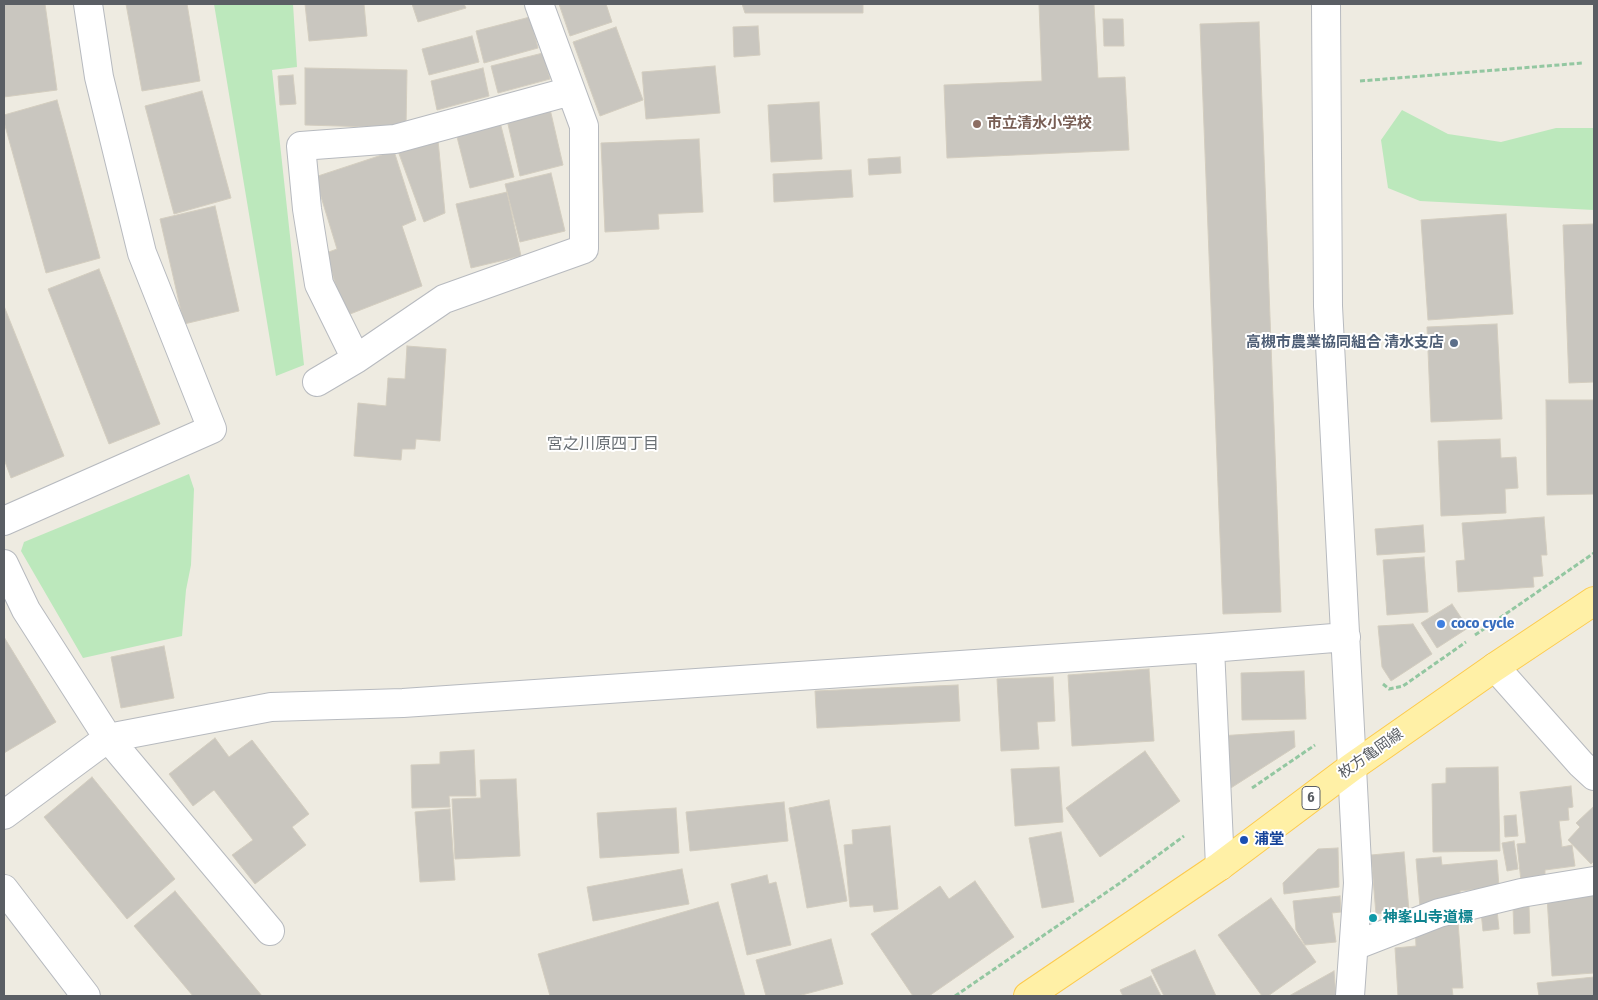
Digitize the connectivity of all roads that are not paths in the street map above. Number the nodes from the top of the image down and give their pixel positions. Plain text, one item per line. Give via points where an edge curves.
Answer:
1 (88, 4) edge
2 (539, 4) edge
3 (1326, 4) edge
4 (571, 91) junction
5 (356, 359) junction
6 (317, 382) dead end
7 (4, 521) edge
8 (4, 564) edge
9 (1594, 601) edge
10 (1346, 637) junction
11 (1210, 648) junction
12 (1495, 667) junction
13 (108, 738) junction
14 (1352, 767) junction
15 (1594, 776) edge
16 (4, 815) edge
17 (1220, 866) junction
18 (1594, 880) edge
19 (4, 889) edge
20 (270, 931) dead end
21 (1354, 946) junction
22 (86, 996) edge
23 (1028, 996) edge
24 (1350, 996) edge

1 - 7 street via 99,77 142,253 212,429
2 - 4 street
3 - 10 street via 1328,306
4 - 5 street via 584,126 584,249 444,299
4 - 5 street via 395,139 302,146 306,209 319,284
5 - 6 street
8 - 13 street via 26,610
9 - 12 main road, 枚方亀岡線 / 6
10 - 11 street
10 - 14 street
11 - 13 street via 403,703 271,707
11 - 17 street
12 - 14 main road, 枚方亀岡線 / 6
12 - 15 street
13 - 16 street
13 - 20 street
14 - 17 main road, 枚方亀岡線 / 6
14 - 21 street via 1358,882
17 - 23 main road, 枚方亀岡線 / 6
18 - 21 street via 1439,913
19 - 22 street
21 - 24 street

